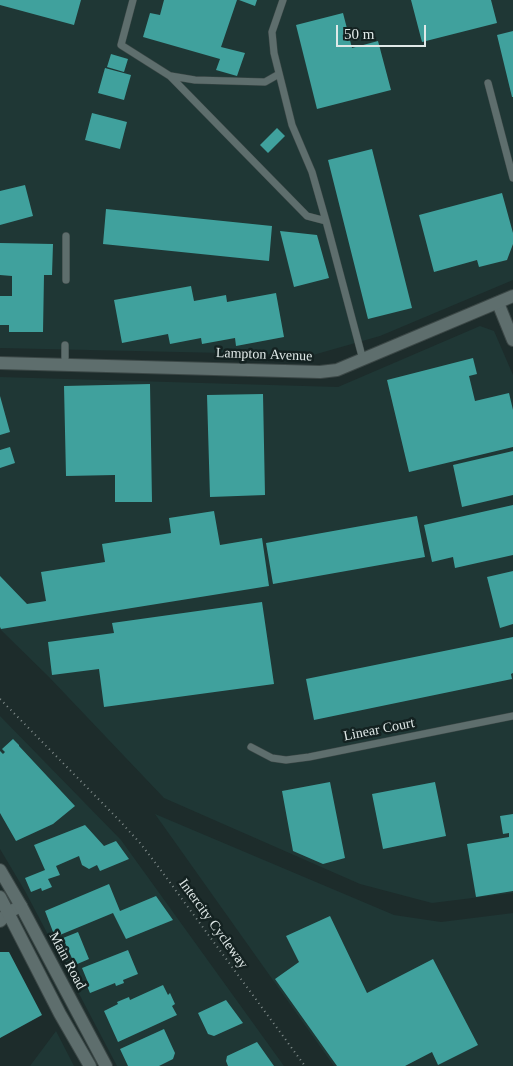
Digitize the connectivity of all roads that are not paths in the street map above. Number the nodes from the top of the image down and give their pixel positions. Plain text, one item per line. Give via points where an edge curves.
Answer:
1 (133, 0) edge
2 (283, 0) edge
3 (279, 74) junction
4 (170, 76) junction
5 (488, 83) dead end
6 (513, 178) edge
7 (326, 221) junction
8 (66, 236) dead end
9 (66, 280) dead end
10 (513, 296) edge
11 (498, 303) junction
12 (513, 340) edge
13 (65, 345) dead end
14 (362, 360) junction
15 (0, 363) edge
16 (65, 365) junction
17 (513, 716) edge
18 (251, 747) dead end
19 (0, 870) edge
20 (0, 897) edge
21 (21, 906) junction
22 (4, 917) edge
23 (97, 1065) edge

1 - 4 lane via 121,46
2 - 3 lane via 272,32
3 - 4 lane via 265,82
3 - 7 lane via 292,125 312,172
4 - 7 lane via 307,216
5 - 6 lane
7 - 14 lane
8 - 9 lane
10 - 11 street, Lampton Avenue
11 - 12 street
11 - 14 street, Lampton Avenue
13 - 16 lane
14 - 16 street, Lampton Avenue via 337,370 320,372
15 - 16 street, Lampton Avenue
17 - 18 lane, Linear Court via 286,760 272,758
19 - 21 street, Main Road
20 - 22 street, Main Road
21 - 22 street
21 - 23 street, Main Road
22 - 23 street, Main Road via 60,1014

